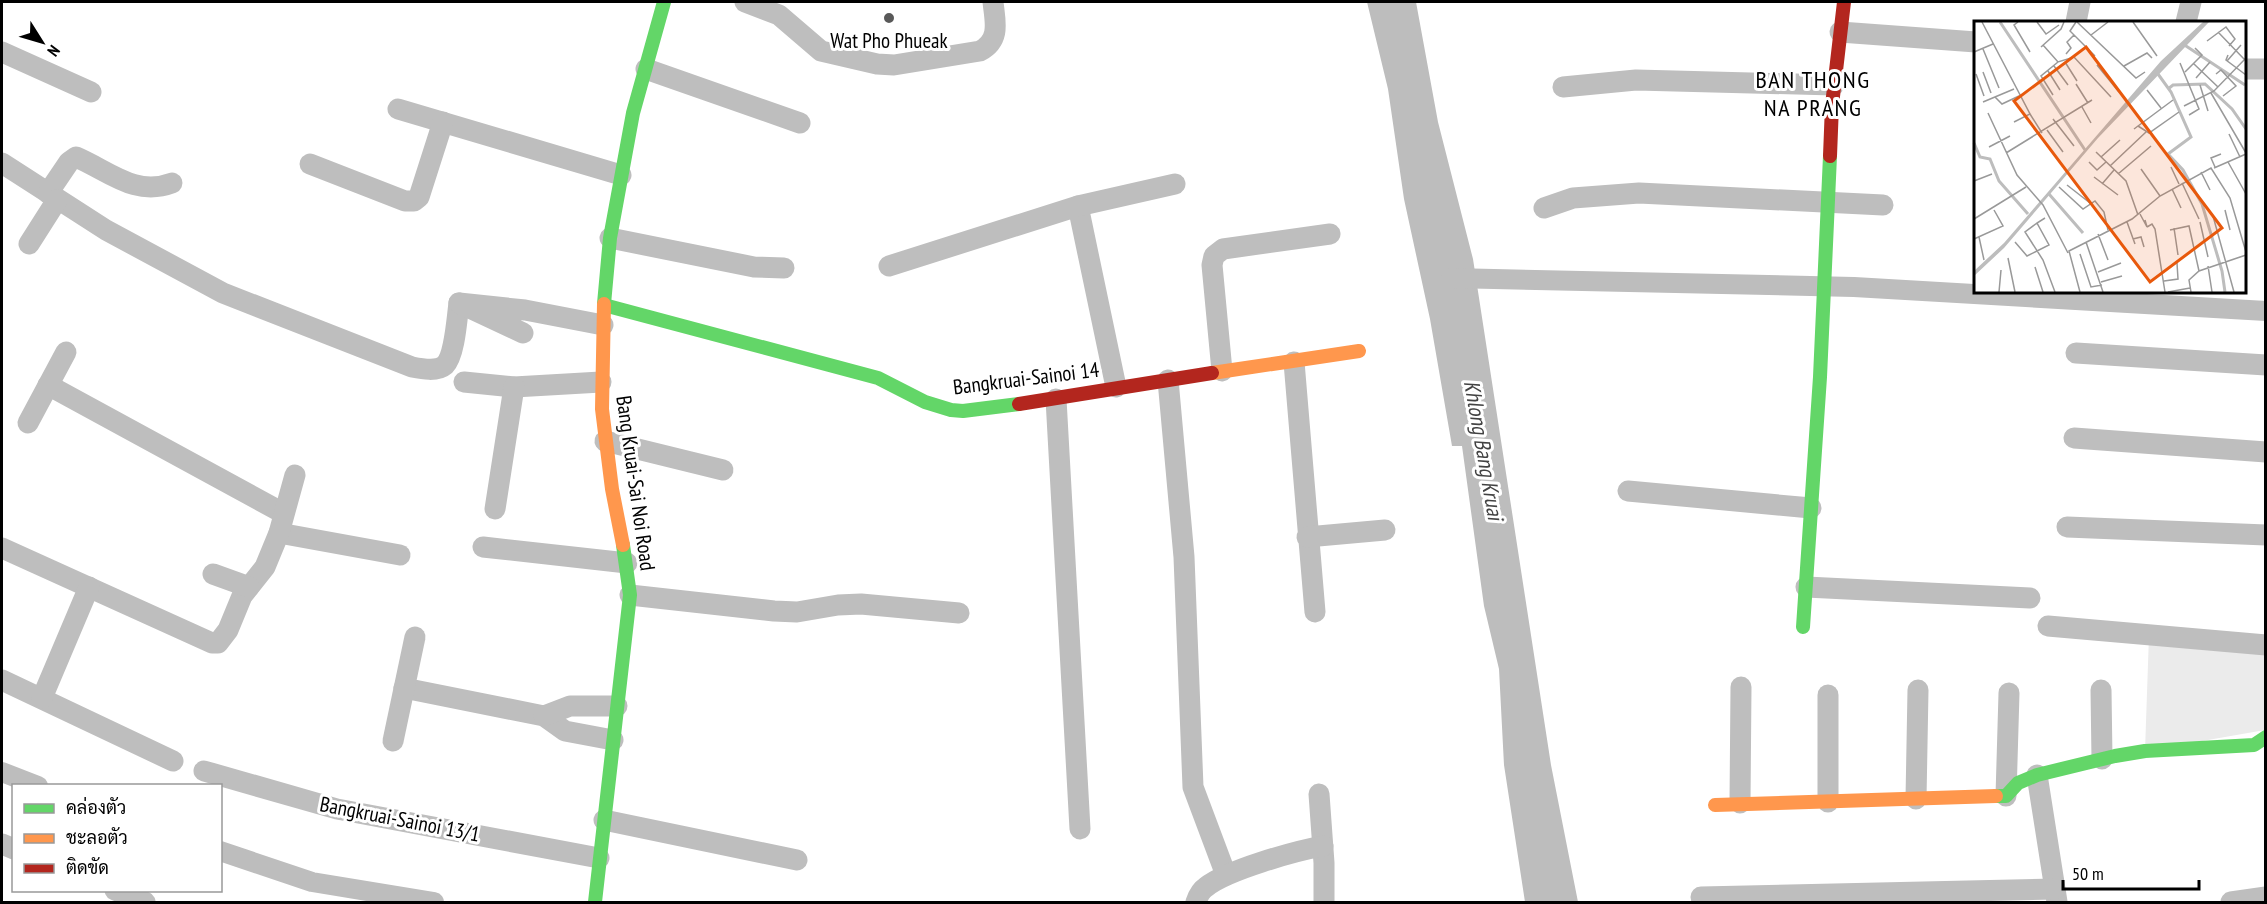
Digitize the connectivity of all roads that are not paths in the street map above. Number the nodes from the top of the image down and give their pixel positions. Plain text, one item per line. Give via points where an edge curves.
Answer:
1 (664, 2) edge
2 (745, 2) edge
3 (993, 2) edge
4 (1844, 2) edge
5 (2080, 2) edge
6 (2191, 2) edge
7 (2076, 21) edge
8 (2186, 21) edge
9 (1840, 32) junction
10 (1974, 42) edge
11 (2, 52) edge
12 (645, 69) junction
13 (2246, 69) edge
14 (2265, 69) edge
15 (1834, 85) junction
16 (1563, 87) dead end
17 (91, 92) dead end
18 (398, 109) dead end
19 (443, 122) junction
20 (800, 123) dead end
21 (2, 163) edge
22 (310, 164) dead end
23 (621, 175) junction
24 (172, 183) dead end
25 (1175, 184) dead end
26 (52, 197) junction
27 (1828, 203) junction
28 (1078, 206) junction
29 (1882, 206) dead end
30 (1544, 208) dead end
31 (1330, 234) dead end
32 (610, 238) junction
33 (29, 244) dead end
34 (889, 266) dead end
35 (784, 268) dead end
36 (459, 303) junction
37 (604, 315) junction
38 (523, 333) dead end
39 (1359, 351) dead end
40 (66, 352) dead end
41 (2076, 353) dead end
42 (1294, 362) junction
43 (2265, 365) edge
44 (1222, 371) junction
45 (1168, 380) junction
46 (464, 382) dead end
47 (601, 382) junction
48 (48, 385) junction
49 (514, 387) junction
50 (1116, 387) junction
51 (1056, 399) junction
52 (28, 423) dead end
53 (2074, 438) dead end
54 (605, 441) junction
55 (2265, 452) edge
56 (723, 470) dead end
57 (295, 475) dead end
58 (1628, 491) dead end
59 (1811, 508) junction
60 (495, 509) dead end
61 (281, 523) junction
62 (2067, 527) dead end
63 (1385, 530) dead end
64 (2265, 535) edge
65 (1307, 537) junction
66 (483, 547) dead end
67 (2, 548) edge
68 (400, 555) dead end
69 (627, 562) junction
70 (213, 574) dead end
71 (1806, 586) junction
72 (89, 587) junction
73 (249, 588) junction
74 (630, 595) junction
75 (2030, 598) dead end
76 (1315, 612) dead end
77 (959, 613) dead end
78 (2048, 626) dead end
79 (1803, 627) dead end
80 (415, 637) dead end
81 (2265, 645) edge
82 (2, 680) edge
83 (1741, 687) dead end
84 (404, 688) junction
85 (1918, 690) dead end
86 (2101, 690) dead end
87 (2009, 693) dead end
88 (1828, 695) dead end
89 (42, 698) junction
90 (616, 706) junction
91 (544, 716) junction
92 (2265, 737) edge
93 (613, 740) junction
94 (393, 741) dead end
95 (2102, 759) junction
96 (173, 761) dead end
97 (204, 771) dead end
98 (2037, 775) junction
99 (1319, 794) dead end
100 (2006, 796) junction
101 (1916, 799) junction
102 (1828, 802) junction
103 (1740, 803) junction
104 (1715, 805) dead end
105 (604, 820) junction
106 (1080, 830) dead end
107 (1323, 846) junction
108 (599, 858) junction
109 (797, 860) dead end
110 (1226, 874) junction
111 (118, 892) edge
112 (2056, 896) edge
113 (1701, 897) dead end
114 (2265, 897) edge
115 (145, 903) edge
116 (595, 903) edge
117 (1196, 903) edge
118 (1324, 903) edge
119 (2231, 903) edge

1 - 12 street, Bang Kruai-Sai Noi Road
2 - 3 street via 779,15 821,51 894,65 986,48 995,36
4 - 9 street
5 - 7 street
6 - 8 street
9 - 10 street
9 - 15 street
11 - 17 street
12 - 20 street
12 - 23 street, Bang Kruai-Sai Noi Road
13 - 14 street
15 - 16 street via 1636,80
15 - 27 street
18 - 19 street
19 - 22 street via 419,197 414,201 405,201
19 - 23 street
21 - 26 street
23 - 32 street, Bang Kruai-Sai Noi Road
24 - 26 street via 145,188 76,157 69,162
25 - 28 street
26 - 33 street
26 - 36 street via 223,293 412,367 438,369 445,365 453,345
27 - 29 street
27 - 30 street via 1639,193 1574,198
27 - 59 street
28 - 34 street
28 - 50 street
31 - 44 street via 1223,249 1214,256
32 - 35 street via 754,267
32 - 37 street, Bang Kruai-Sai Noi Road
36 - 37 street
36 - 38 street
37 - 47 street, Bang Kruai-Sai Noi Road
37 - 51 street, Bangkruai-Sainoi 14 via 878,378 925,402 951,410
39 - 42 street, Bangkruai-Sainoi 14
40 - 48 street
41 - 43 street
42 - 44 street, Bangkruai-Sainoi 14
42 - 65 street
44 - 45 street, Bangkruai-Sainoi 14
45 - 50 street, Bangkruai-Sainoi 14
45 - 110 street via 1184,557 1193,787
46 - 49 street
47 - 49 street
47 - 54 street, Bang Kruai-Sai Noi Road
48 - 52 street
48 - 61 street
49 - 60 street
50 - 51 street, Bangkruai-Sainoi 14
51 - 106 street
53 - 55 street
54 - 56 street
54 - 69 street, Bang Kruai-Sai Noi Road
57 - 61 street
58 - 59 street
59 - 71 street
61 - 68 street
61 - 73 street via 265,567
62 - 64 street
63 - 65 street
65 - 76 street
66 - 69 street
67 - 72 street
69 - 74 street, Bang Kruai-Sai Noi Road
70 - 73 street
71 - 75 street
71 - 79 street
72 - 73 street via 212,643 222,639 236,606
72 - 89 street
74 - 77 street via 797,612 861,604
74 - 90 street, Bang Kruai-Sai Noi Road
78 - 81 street
80 - 84 street
82 - 89 street
83 - 103 street
84 - 91 street
84 - 94 street
85 - 101 street
86 - 95 street
87 - 100 street
88 - 102 street
89 - 96 street
90 - 91 street via 570,706
90 - 93 street, Bang Kruai-Sai Noi Road
91 - 93 street via 566,731
92 - 95 street via 2254,745 2145,751
93 - 105 street, Bang Kruai-Sai Noi Road
95 - 98 street
97 - 108 street, Bangkruai-Sainoi 13/1 via 337,809
98 - 100 street via 2018,783
98 - 112 street
99 - 107 street
100 - 101 street
101 - 102 street
102 - 103 street
103 - 104 street
105 - 108 street, Bang Kruai-Sai Noi Road
105 - 109 street
107 - 110 street
107 - 118 street
108 - 116 street, Bang Kruai-Sai Noi Road
110 - 117 street via 1205,887
111 - 115 street
112 - 113 street
114 - 119 street

